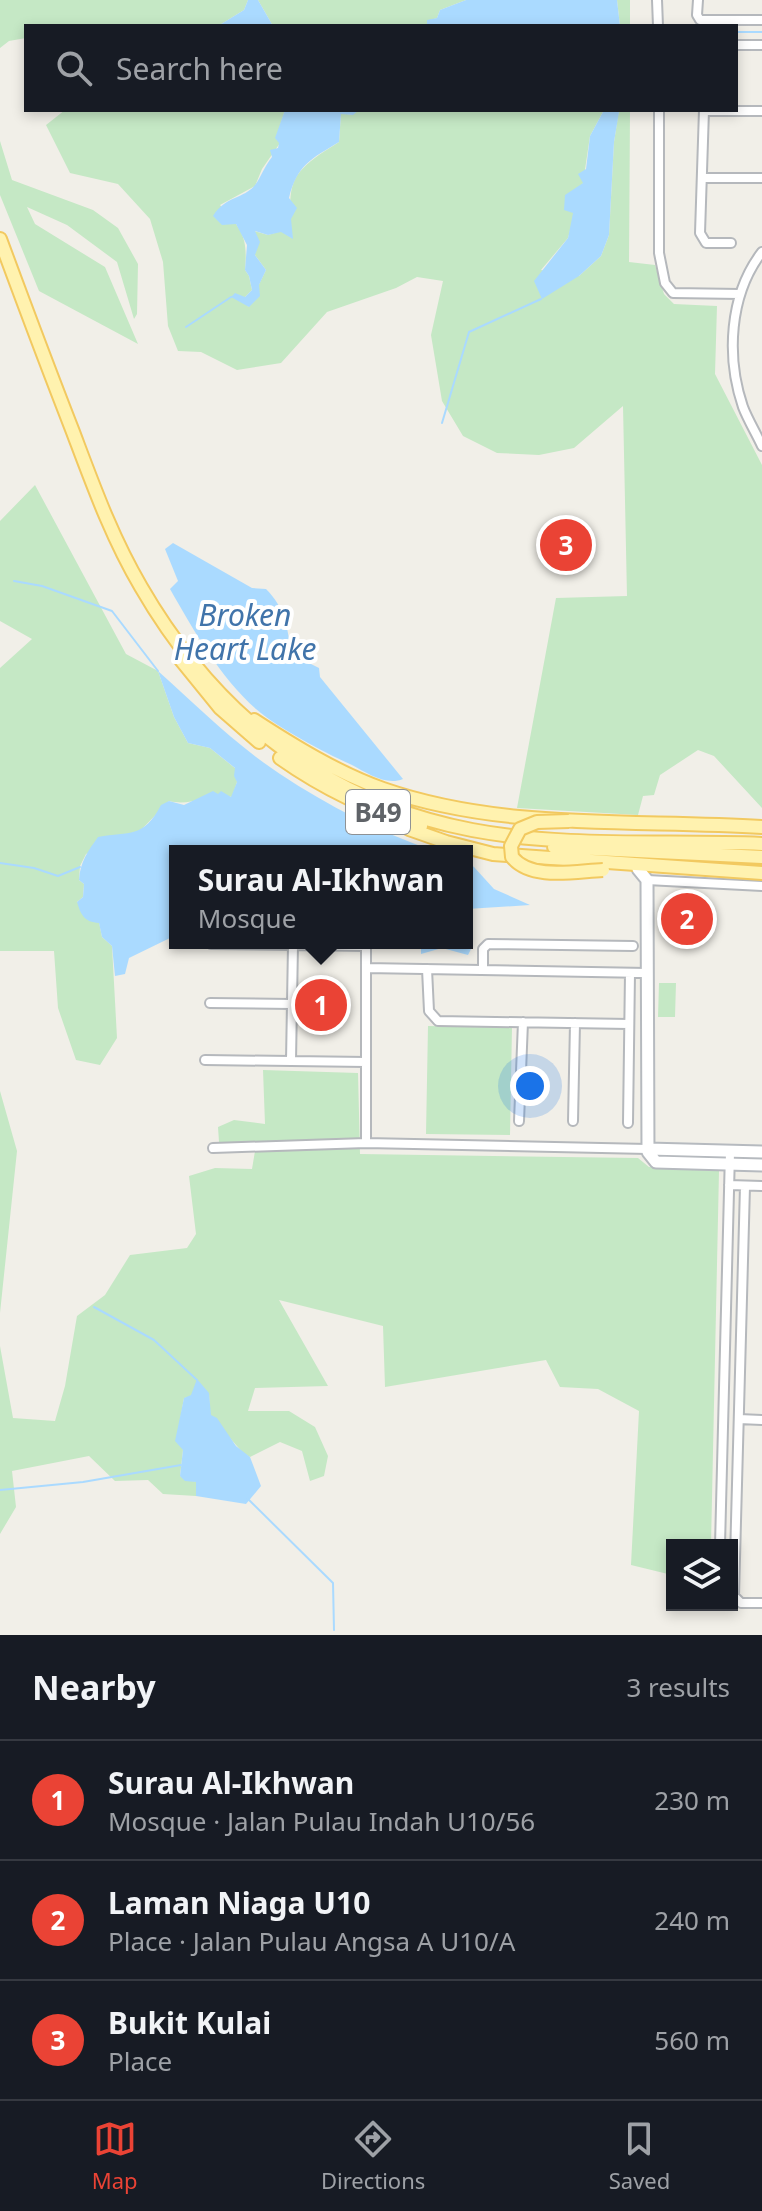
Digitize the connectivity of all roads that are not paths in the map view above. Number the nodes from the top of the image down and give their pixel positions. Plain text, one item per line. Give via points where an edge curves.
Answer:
1 (657, 0) edge
2 (698, 0) edge
3 (762, 20) edge
4 (658, 24) edge
5 (738, 45) edge
6 (762, 45) edge
7 (738, 111) edge
8 (762, 111) edge
9 (659, 112) edge
10 (704, 112) edge
11 (702, 178) junction
12 (762, 178) edge
13 (0, 239) edge
14 (731, 243) dead end
15 (762, 252) edge
16 (740, 294) junction
17 (762, 446) edge
18 (117, 542) junction
19 (228, 703) junction
20 (385, 815) junction
21 (569, 821) junction
22 (762, 827) edge
23 (762, 844) edge
24 (460, 845) edge
25 (473, 849) edge
26 (762, 857) edge
27 (700, 868) junction
28 (638, 869) junction
29 (762, 873) edge
30 (647, 880) junction
31 (762, 886) edge
32 (633, 946) dead end
33 (293, 949) edge
34 (366, 949) edge
35 (366, 968) junction
36 (427, 969) junction
37 (483, 970) junction
38 (630, 973) junction
39 (647, 973) junction
40 (210, 1003) dead end
41 (292, 1004) junction
42 (523, 1022) junction
43 (575, 1023) junction
44 (629, 1024) junction
45 (205, 1060) dead end
46 (291, 1061) junction
47 (366, 1062) junction
48 (519, 1121) dead end
49 (573, 1121) dead end
50 (628, 1123) dead end
51 (366, 1143) junction
52 (213, 1148) dead end
53 (648, 1149) junction
54 (762, 1152) edge
55 (730, 1158) junction
56 (762, 1165) edge
57 (729, 1185) junction
58 (745, 1186) junction
59 (762, 1186) edge
60 (739, 1419) junction
61 (762, 1420) edge
62 (720, 1539) edge
63 (762, 1603) edge

1 - 4 street
2 - 3 street via 700,20
5 - 6 street
7 - 8 street
9 - 16 street via 659,253 665,283 673,293
10 - 11 street
11 - 12 street
11 - 14 street via 702,239
13 - 18 main road, B49
15 - 16 street
16 - 17 street via 733,318 736,380
18 - 19 main road, B49 via 162,621
18 - 20 main road, B49 via 133,586 196,682 220,708 304,775
19 - 21 main road via 382,788 477,811
19 - 23 main road, B49 via 286,753 323,776 395,809 452,826 573,840
20 - 24 main road, B49 via 423,835
20 - 26 main road, B49 via 486,840
21 - 22 main road
21 - 28 main road, bridge via 537,822 520,829 512,857 540,872
25 - 27 main road, B49
27 - 28 main road
27 - 29 main road, B49
28 - 30 street
30 - 31 street
30 - 39 street
32 - 37 street via 488,944
33 - 41 street
34 - 35 street
35 - 36 street
35 - 47 street
36 - 37 street
36 - 42 street via 429,1011 438,1021
37 - 38 street
38 - 39 street
38 - 44 street
39 - 53 street
40 - 41 street
41 - 46 street
42 - 43 street
42 - 48 street
43 - 44 street
43 - 49 street
44 - 50 street
45 - 46 street
46 - 47 street
47 - 51 street
51 - 52 street
51 - 53 street
53 - 55 street
53 - 55 street via 656,1162
54 - 55 street
55 - 56 street
55 - 57 street
57 - 58 street
57 - 62 street
58 - 59 street
58 - 60 street
60 - 61 street
60 - 63 street via 734,1596 741,1603

